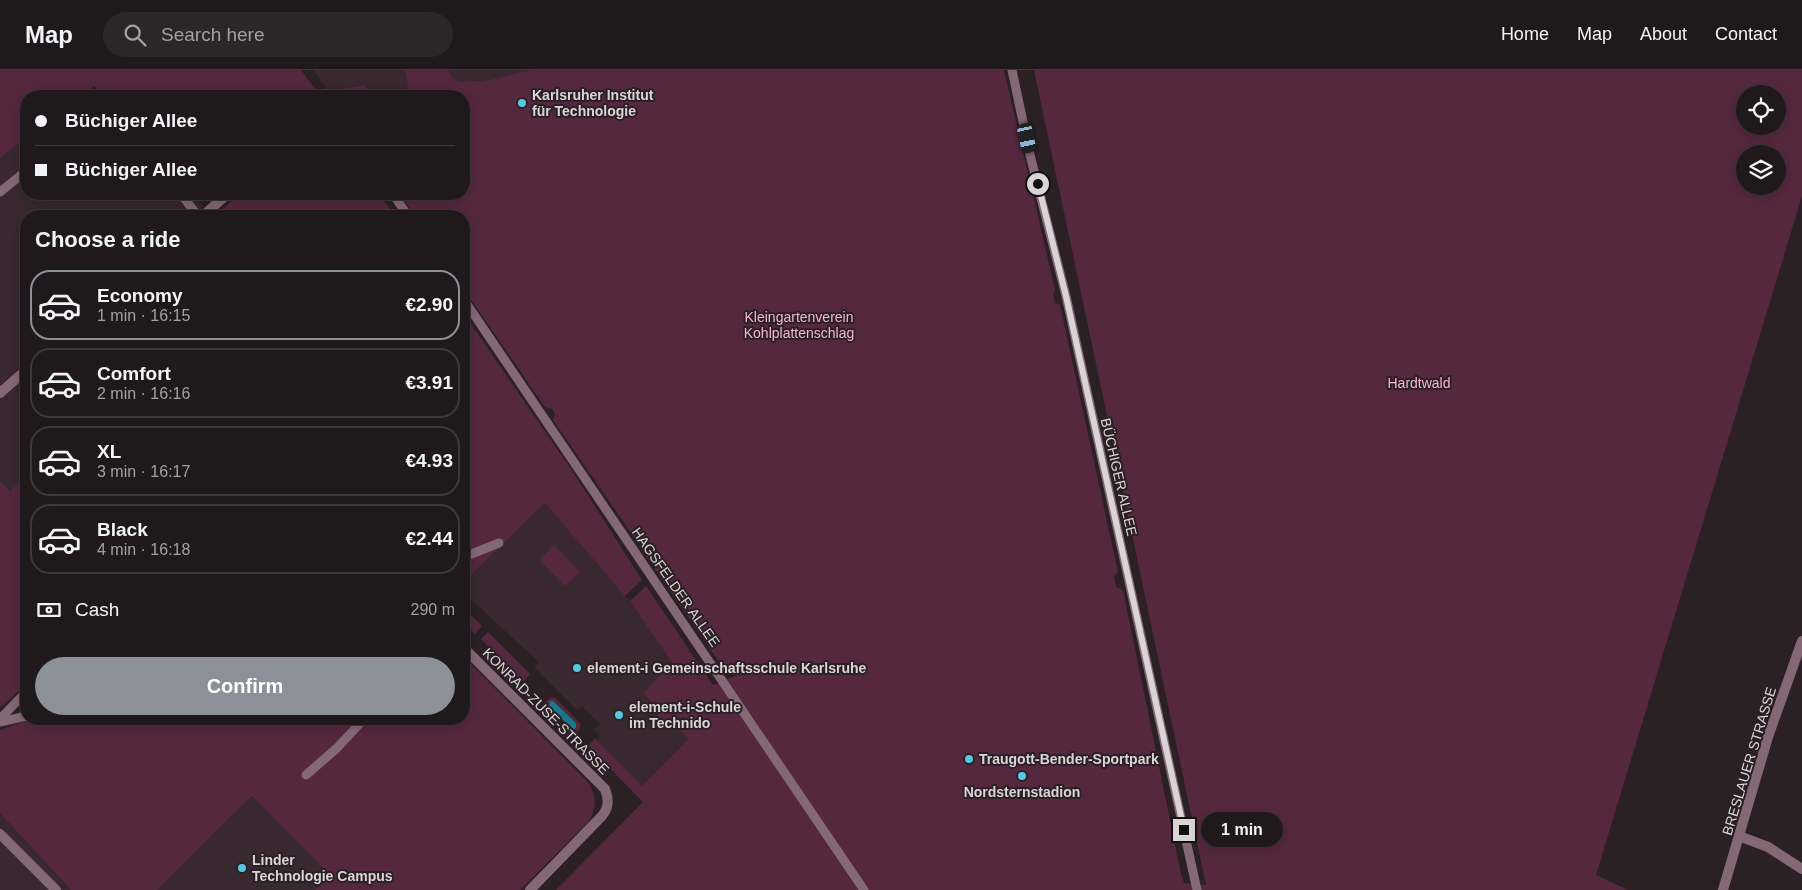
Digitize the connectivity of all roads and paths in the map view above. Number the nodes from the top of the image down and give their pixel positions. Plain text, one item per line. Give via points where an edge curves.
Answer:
1 (1012, 70) edge
2 (20, 176) edge
3 (0, 192) edge
4 (186, 200) edge
5 (221, 200) edge
6 (193, 210) edge
7 (210, 210) edge
8 (470, 309) edge
9 (20, 375) edge
10 (0, 393) edge
11 (499, 543) dead end
12 (470, 555) edge
13 (1802, 640) edge
14 (470, 654) edge
15 (20, 698) edge
16 (20, 717) edge
17 (0, 720) edge
18 (358, 725) edge
19 (306, 775) dead end
20 (0, 834) edge
21 (1739, 836) junction
22 (1802, 869) edge
23 (863, 889) edge
24 (1194, 889) edge
25 (56, 890) edge
26 (530, 890) edge
27 (1724, 890) edge

1 - 24 lane, BÜCHIGER ALLEE via 1066,296
2 - 3 lane
4 - 6 lane
5 - 7 street
8 - 23 lane, HAGSFELDER ALLEE
9 - 10 street
11 - 12 lane
13 - 21 street, BRESLAUER STRASSE via 1776,711
14 - 26 street, KONRAD-ZUSE-STRASSE via 605,789 607,795 608,803 602,816
15 - 17 lane
16 - 17 lane
18 - 19 lane
20 - 25 street
21 - 22 street via 1768,848
21 - 27 street, BRESLAUER STRASSE

